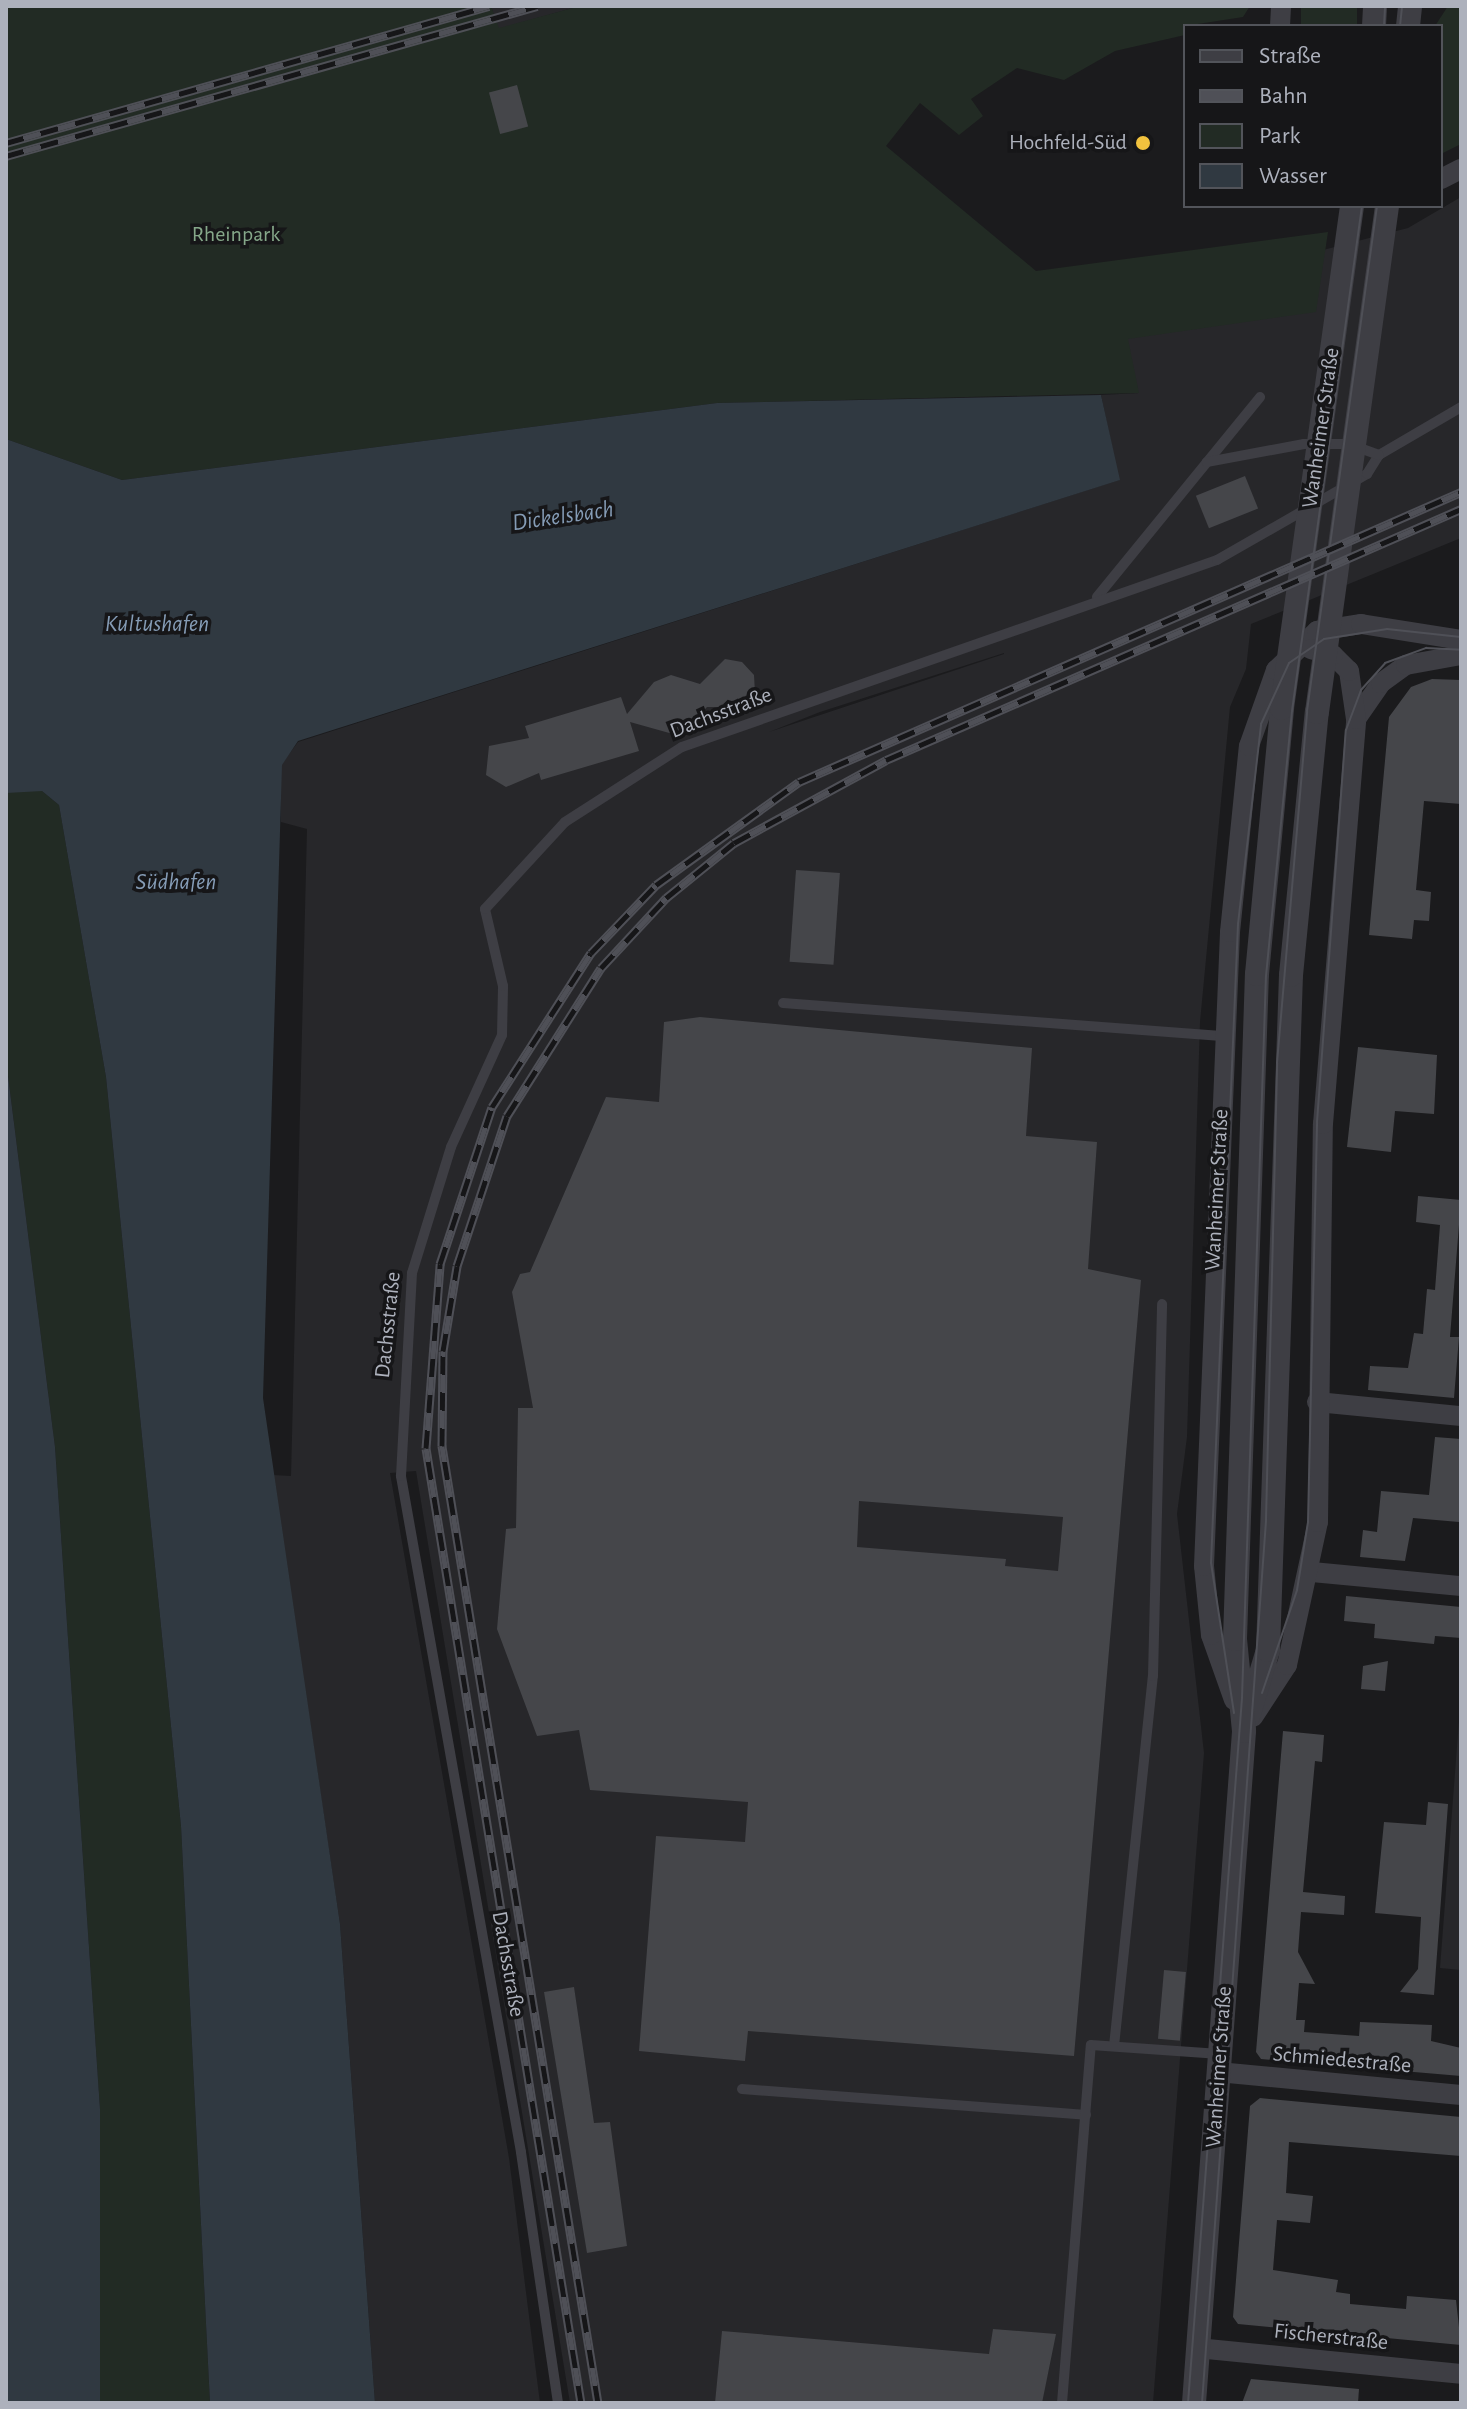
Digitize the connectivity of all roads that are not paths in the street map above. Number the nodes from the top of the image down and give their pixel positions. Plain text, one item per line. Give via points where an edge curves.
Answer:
1 (1461, 169) edge
2 (1443, 178) edge
3 (1352, 208) edge
4 (1387, 208) edge
5 (1260, 397) dead end
6 (1461, 407) edge
7 (1379, 455) junction
8 (1207, 462) junction
9 (1097, 597) junction
10 (1461, 640) edge
11 (1286, 653) junction
12 (1461, 655) edge
13 (1356, 719) junction
14 (783, 1003) dead end
15 (1225, 1036) junction
16 (1162, 1304) dead end
17 (1317, 1402) junction
18 (1461, 1416) edge
19 (1312, 1572) junction
20 (1461, 1586) edge
21 (1244, 1731) junction
22 (1114, 2046) junction
23 (1219, 2063) junction
24 (742, 2089) dead end
25 (1461, 2095) edge
26 (1086, 2115) junction
27 (1197, 2348) junction
28 (1461, 2374) edge
29 (558, 2403) edge
30 (1062, 2403) edge
31 (1194, 2403) edge

1 - 2 street
3 - 21 street, Wanheimer Straße via 1282,708 1252,1075 1235,1639
4 - 21 street, Wanheimer Straße via 1317,712 1286,1059 1268,1650
5 - 8 lane
6 - 7 lane
7 - 8 lane via 1348,444 1304,444
7 - 9 lane via 1367,474 1217,560
8 - 9 lane
9 - 29 lane, Dachsstraße via 682,747 565,822 485,909 503,986 502,1035 451,1147 412,1273 401,1476 521,2152
10 - 11 street, Wanheimer Straße via 1361,624 1317,631
11 - 13 street, Wanheimer Straße via 1318,649 1341,660 1352,678
11 - 15 street, Wanheimer Straße via 1260,702 1249,746
12 - 13 street via 1406,665 1381,683
13 - 17 street, Wanheimer Straße via 1323,1124
14 - 15 lane
15 - 21 street, Wanheimer Straße via 1204,1566 1211,1635
16 - 22 lane via 1153,1676
17 - 18 street
17 - 19 street, Wanheimer Straße
19 - 20 street
19 - 21 street, Wanheimer Straße via 1287,1665
21 - 23 street, Wanheimer Straße
22 - 23 lane
22 - 26 lane via 1091,2045
23 - 25 street, Schmiedestraße
23 - 27 street, Wanheimer Straße
24 - 26 lane
26 - 30 lane
27 - 28 street, Fischerstraße
27 - 31 street, Wanheimer Straße

